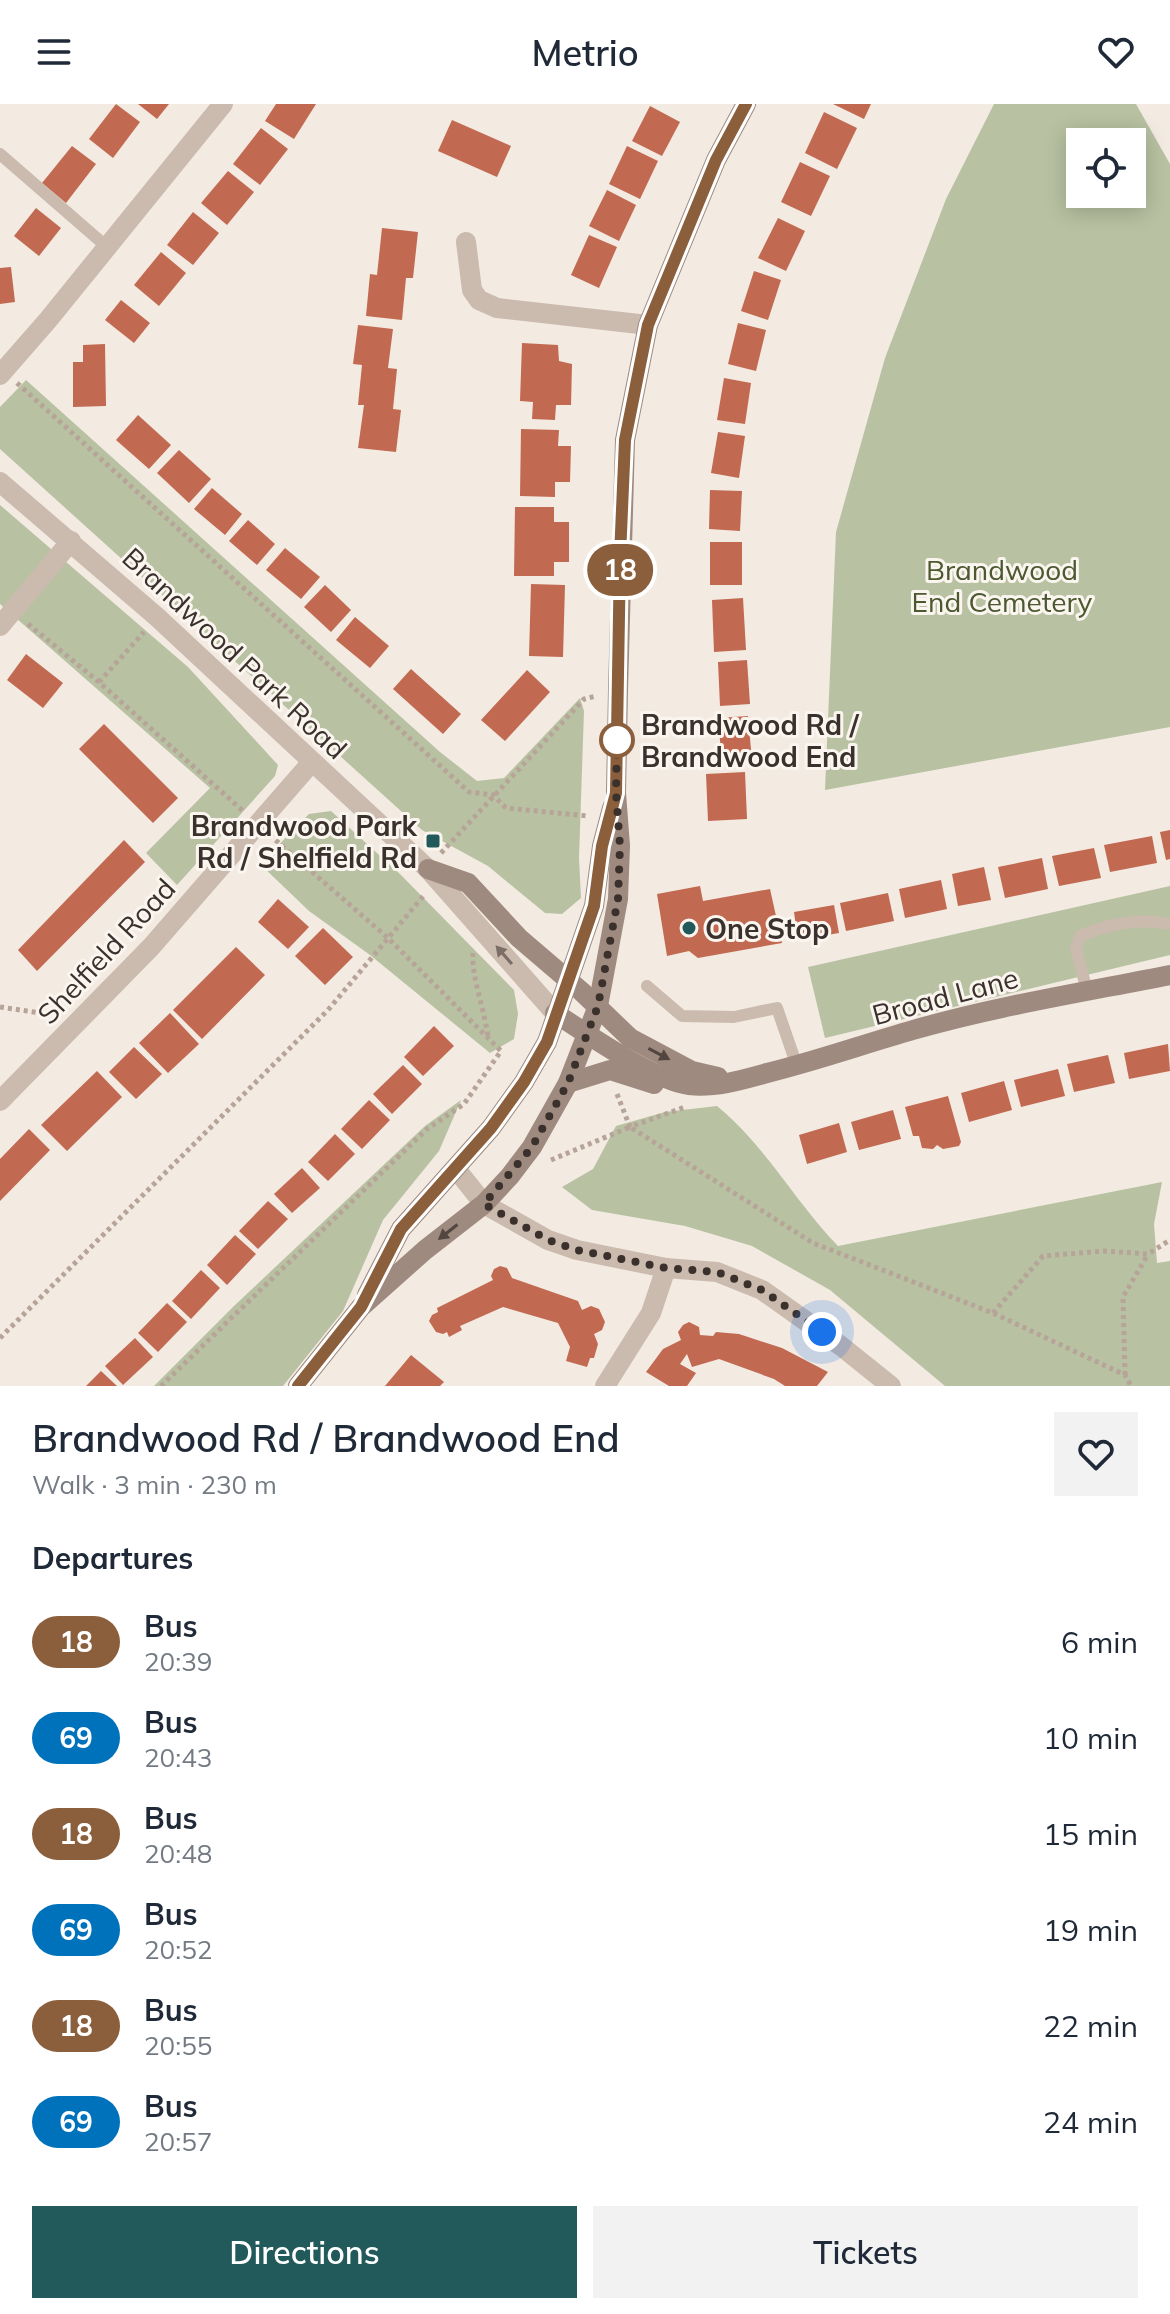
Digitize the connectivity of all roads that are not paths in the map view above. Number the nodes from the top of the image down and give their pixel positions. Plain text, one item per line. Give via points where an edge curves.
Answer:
1 (223, 104) edge
2 (746, 104) edge
3 (0, 154) edge
4 (466, 242) dead end
5 (107, 247) junction
6 (648, 325) junction
7 (2, 373) edge
8 (0, 482) edge
9 (71, 541) junction
10 (6, 618) edge
11 (311, 763) junction
12 (616, 793) junction
13 (428, 869) junction
14 (1170, 924) edge
15 (1170, 975) edge
16 (574, 985) junction
17 (647, 986) dead end
18 (1087, 991) junction
19 (598, 1006) junction
20 (555, 1013) junction
21 (587, 1035) junction
22 (797, 1066) junction
23 (736, 1081) junction
24 (568, 1083) junction
25 (685, 1085) junction
26 (0, 1101) edge
27 (456, 1169) junction
28 (484, 1204) junction
29 (666, 1268) junction
30 (361, 1307) junction
31 (298, 1386) edge
32 (605, 1386) edge
33 (891, 1386) edge

1 - 5 street
2 - 6 street via 716,160
3 - 5 lane
4 - 6 street via 472,290 479,300 497,308
5 - 7 street
6 - 12 street via 625,440
8 - 9 street, Brandwood Park Road
9 - 10 street
9 - 11 street, Brandwood Park Road
11 - 13 street, Brandwood Park Road
11 - 26 street, Shelfield Road via 151,947
12 - 16 street
12 - 19 street via 618,899
13 - 16 street, Brandwood Park Road via 468,883 519,938
20 -> 13 street, Brandwood Park Road
14 - 18 lane via 1134,922 1080,936 1076,949
15 - 18 street, Broad Lane
16 - 19 street, Broad Lane
16 - 20 street
17 - 22 lane via 682,1016 734,1017 777,1008
18 - 22 street, Broad Lane via 912,1030
19 - 21 street
19 -> 23 street, Broad Lane via 630,1038 692,1071
20 - 21 street, Broad Lane
20 - 27 street via 547,1042 524,1082
21 - 24 street
21 - 25 street, Broad Lane
22 - 23 street, Broad Lane
23 - 25 street, Broad Lane
24 - 25 street, Broad Lane via 610,1070 661,1087
24 - 28 street via 532,1147
27 - 28 street
27 - 30 street via 401,1229
28 - 29 street via 548,1240
28 -> 30 street
29 - 32 street via 651,1313
29 - 33 street via 717,1272 762,1290
30 - 31 street

